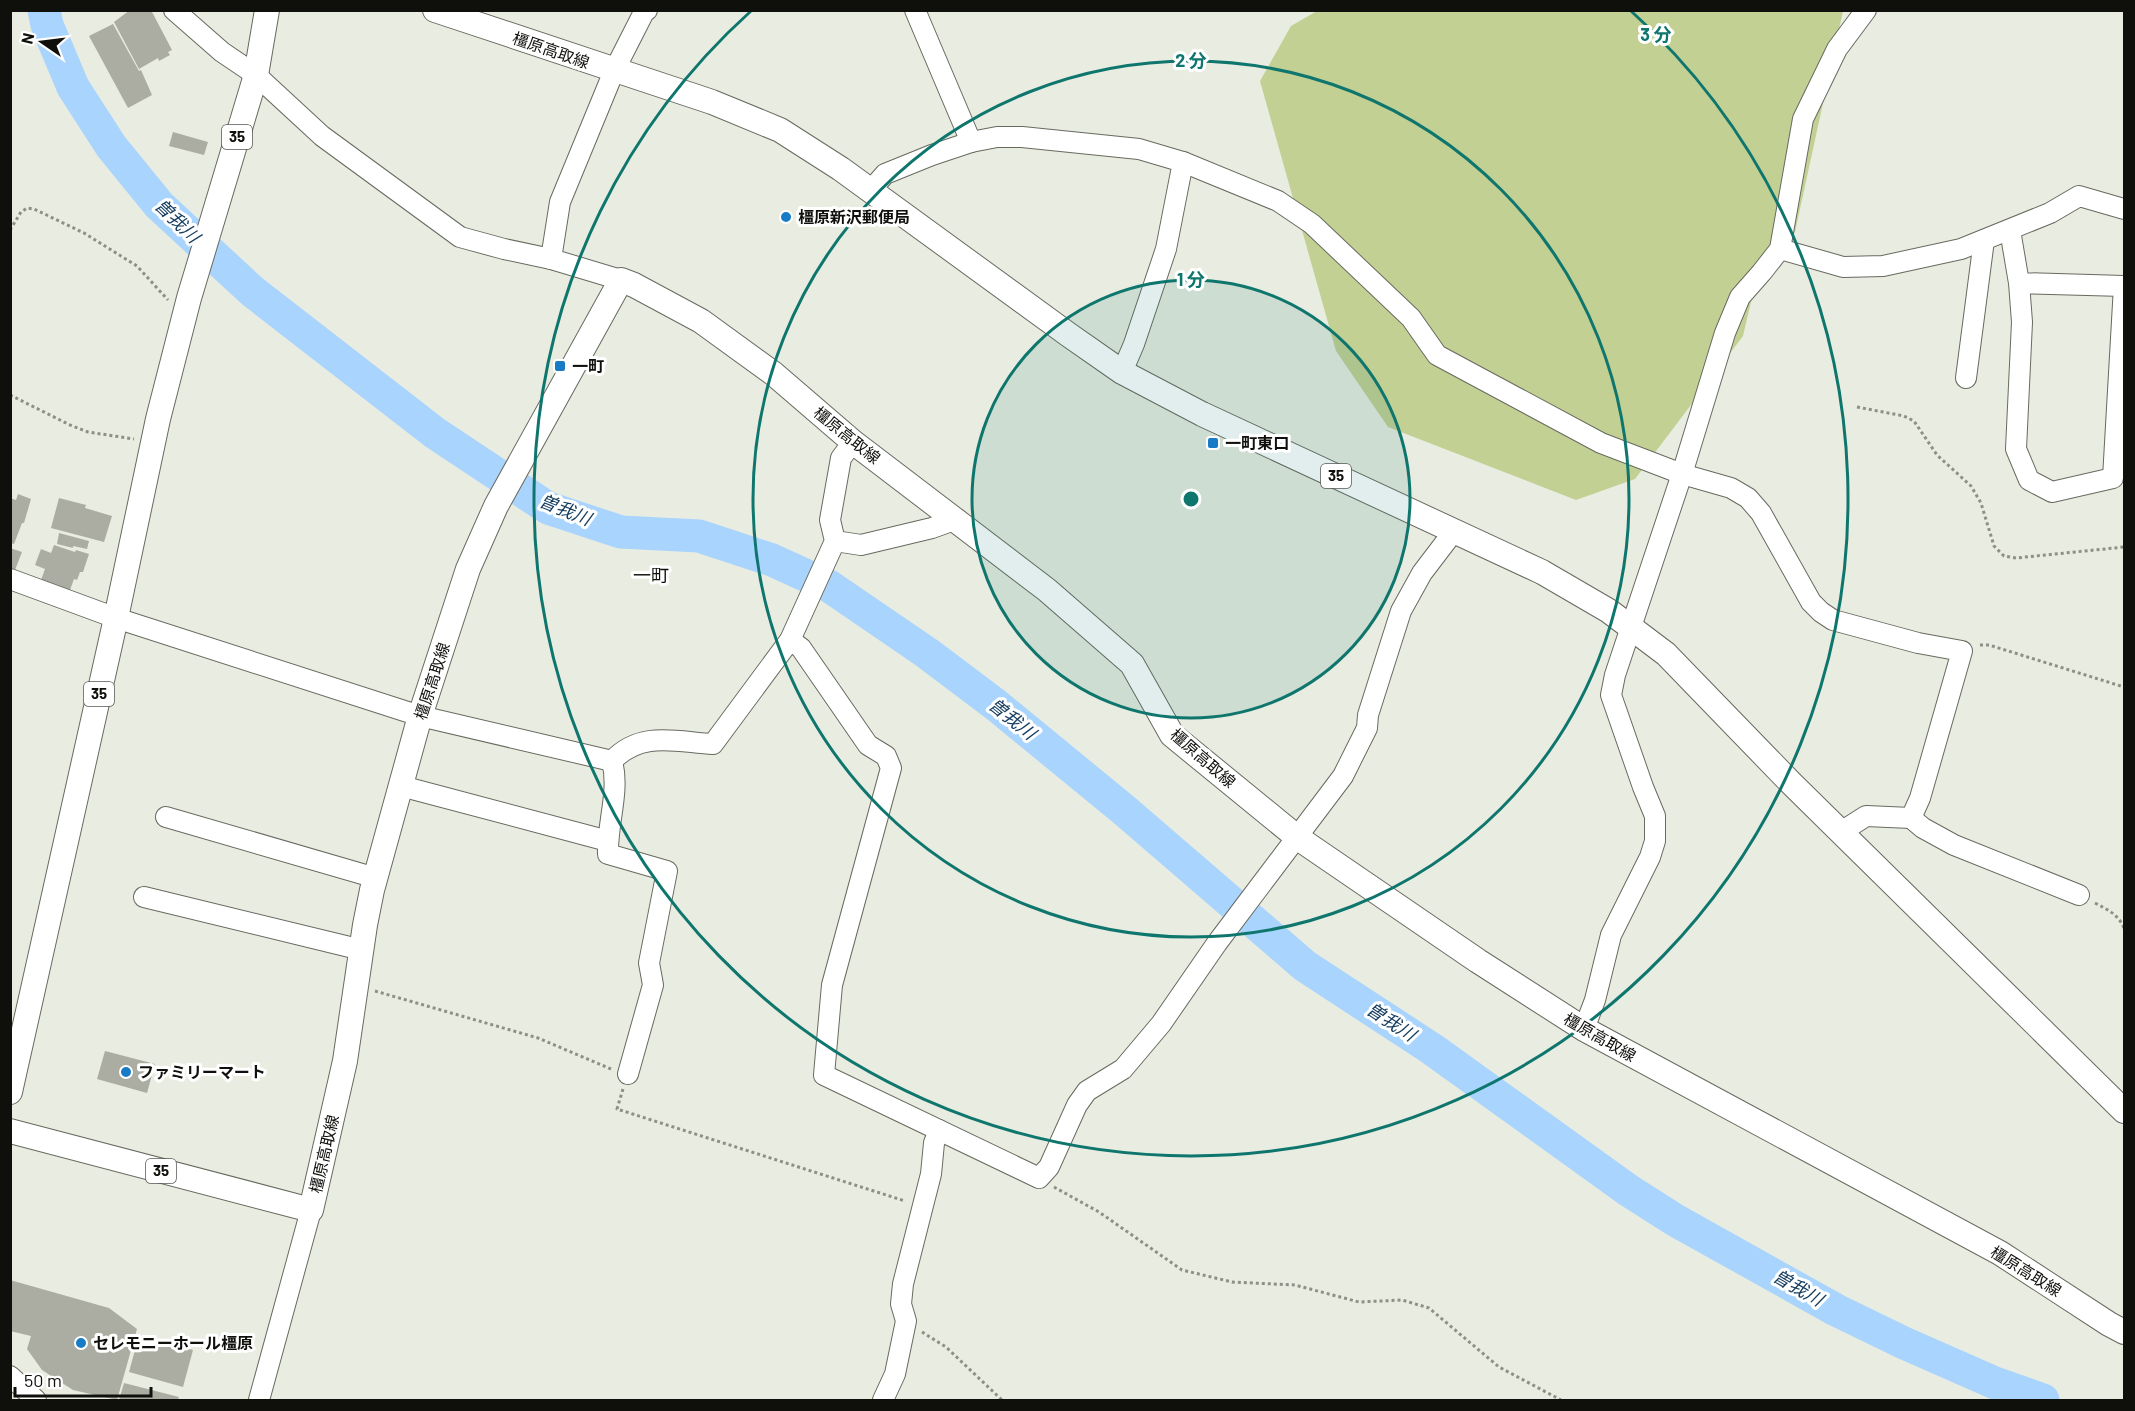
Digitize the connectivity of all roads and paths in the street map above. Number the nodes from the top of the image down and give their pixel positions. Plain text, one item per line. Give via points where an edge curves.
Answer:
1 (174, 10) edge
2 (267, 10) edge
3 (435, 10) edge
4 (915, 10) edge
5 (1866, 10) edge
6 (645, 11) edge
7 (614, 71) junction
8 (256, 75) junction
9 (971, 142) junction
10 (1183, 162) junction
11 (871, 190) junction
12 (2124, 209) edge
13 (10, 230) edge
14 (2010, 230) junction
15 (1984, 240) junction
16 (1780, 249) junction
17 (551, 259) junction
18 (621, 280) junction
19 (2019, 283) junction
20 (188, 303) junction
21 (1122, 372) junction
22 (1966, 378) dead end
23 (10, 395) edge
24 (1857, 406) dead end
25 (153, 442) junction
26 (853, 442) junction
27 (1682, 474) junction
28 (957, 519) junction
29 (1454, 531) junction
30 (833, 545) junction
31 (2124, 547) edge
32 (10, 579) edge
33 (116, 618) junction
34 (1632, 627) junction
35 (790, 640) junction
36 (1962, 651) junction
37 (2124, 687) edge
38 (420, 716) junction
39 (612, 761) junction
40 (401, 786) junction
41 (166, 817) dead end
42 (1911, 818) junction
43 (1841, 832) junction
44 (1298, 838) junction
45 (608, 841) junction
46 (376, 878) junction
47 (2079, 895) joint
48 (144, 897) dead end
49 (2124, 928) edge
50 (362, 950) junction
51 (357, 985) junction
52 (1584, 1029) junction
53 (628, 1074) junction
54 (10, 1092) edge
55 (2124, 1111) edge
56 (939, 1130) junction
57 (10, 1131) edge
58 (1039, 1178) junction
59 (923, 1207) junction
60 (311, 1210) junction
61 (906, 1322) junction
62 (2124, 1332) edge
63 (10, 1376) edge
64 (36, 1401) edge
65 (259, 1401) edge
66 (883, 1401) edge
67 (1002, 1401) edge
68 (1561, 1401) edge

1 - 8 street via 222,52
2 - 8 main road, 35
3 - 7 main road, 橿原高取線 / 35
4 - 9 street
5 - 16 street via 1837,49 1803,118
6 - 7 street
7 - 11 main road, 橿原高取線 / 35 via 712,102 780,130
7 - 17 street via 560,202
8 - 17 street via 322,136 460,237
8 - 20 main road, 35
9 - 10 street via 1022,137 1138,149
9 - 11 street via 885,174
10 - 21 street via 1166,249
10 - 27 street via 1278,201 1312,224 1411,318 1437,355 1601,443
11 - 21 main road, 橿原高取線 / 35
12 - 14 street via 2079,196
13 - 20 path via 21,212 34,209 84,233 137,266 169,300
14 - 15 street
14 - 19 street
15 - 16 street via 1883,266 1843,267
15 - 22 street
16 - 27 street via 1740,297 1725,333
17 - 18 street
18 - 26 main road, 橿原高取線 via 700,321 774,374
18 - 38 main road, 橿原高取線 via 496,506 468,569
19 - 19 street via 2022,322 2016,449 2029,480 2052,492 2113,478 2124,286
20 - 25 main road, 35
21 - 29 main road, 橿原高取線 / 35 via 1202,414
23 - 25 path via 79,429
24 - 31 path via 1914,421 1937,455 1971,486 1994,546 2004,556
25 - 33 main road, 35
26 - 28 main road, 橿原高取線
26 - 30 street via 841,458 830,520
27 - 34 street
27 - 36 street via 1731,488 1748,498 1761,513 1812,602 1833,620
28 - 30 street via 861,545
28 - 44 main road, 橿原高取線 via 1132,664 1172,735
29 - 34 main road, 橿原高取線 / 35 via 1542,572
29 - 44 street via 1422,573 1401,611 1367,728 1342,776
30 - 35 street
32 - 33 street
33 - 38 street
33 - 54 main road, 35
34 - 43 main road, 橿原高取線 / 35 via 1674,662
34 - 52 street via 1611,695 1655,816 1655,841 1611,935
35 - 39 street via 713,744 646,740 622,750
35 - 56 street via 801,648 868,745 886,756 891,768 832,985 824,1075
36 - 37 path via 1975,644 1989,645
36 - 42 street
38 - 39 street
38 - 40 main road, 橿原高取線
39 - 45 street via 616,775
40 - 45 street
40 - 46 main road, 橿原高取線
41 - 46 street
42 - 43 street via 1866,816
42 - 47 street via 1954,845
43 - 55 main road, 橿原高取線 / 35
44 - 52 main road, 橿原高取線
44 - 58 street via 1123,1070 1087,1091 1049,1167
45 - 53 street via 608,854 667,871 649,963 653,985
46 - 50 main road, 橿原高取線
47 - 49 path via 2112,912
48 - 50 street
50 - 51 main road, 橿原高取線
51 - 53 path via 538,1038
51 - 60 main road, 橿原高取線 via 345,1061
52 - 62 main road, 橿原高取線 via 2000,1253
53 - 59 path via 617,1109
56 - 58 street
56 - 59 street
57 - 60 main road, 橿原高取線 / 35
58 - 68 path via 1099,1212 1182,1270 1232,1282 1295,1285 1359,1302 1402,1300 1429,1308 1499,1367
59 - 61 street via 903,1284
60 - 65 street
61 - 66 street via 895,1374
61 - 67 path via 946,1347
63 - 64 street

